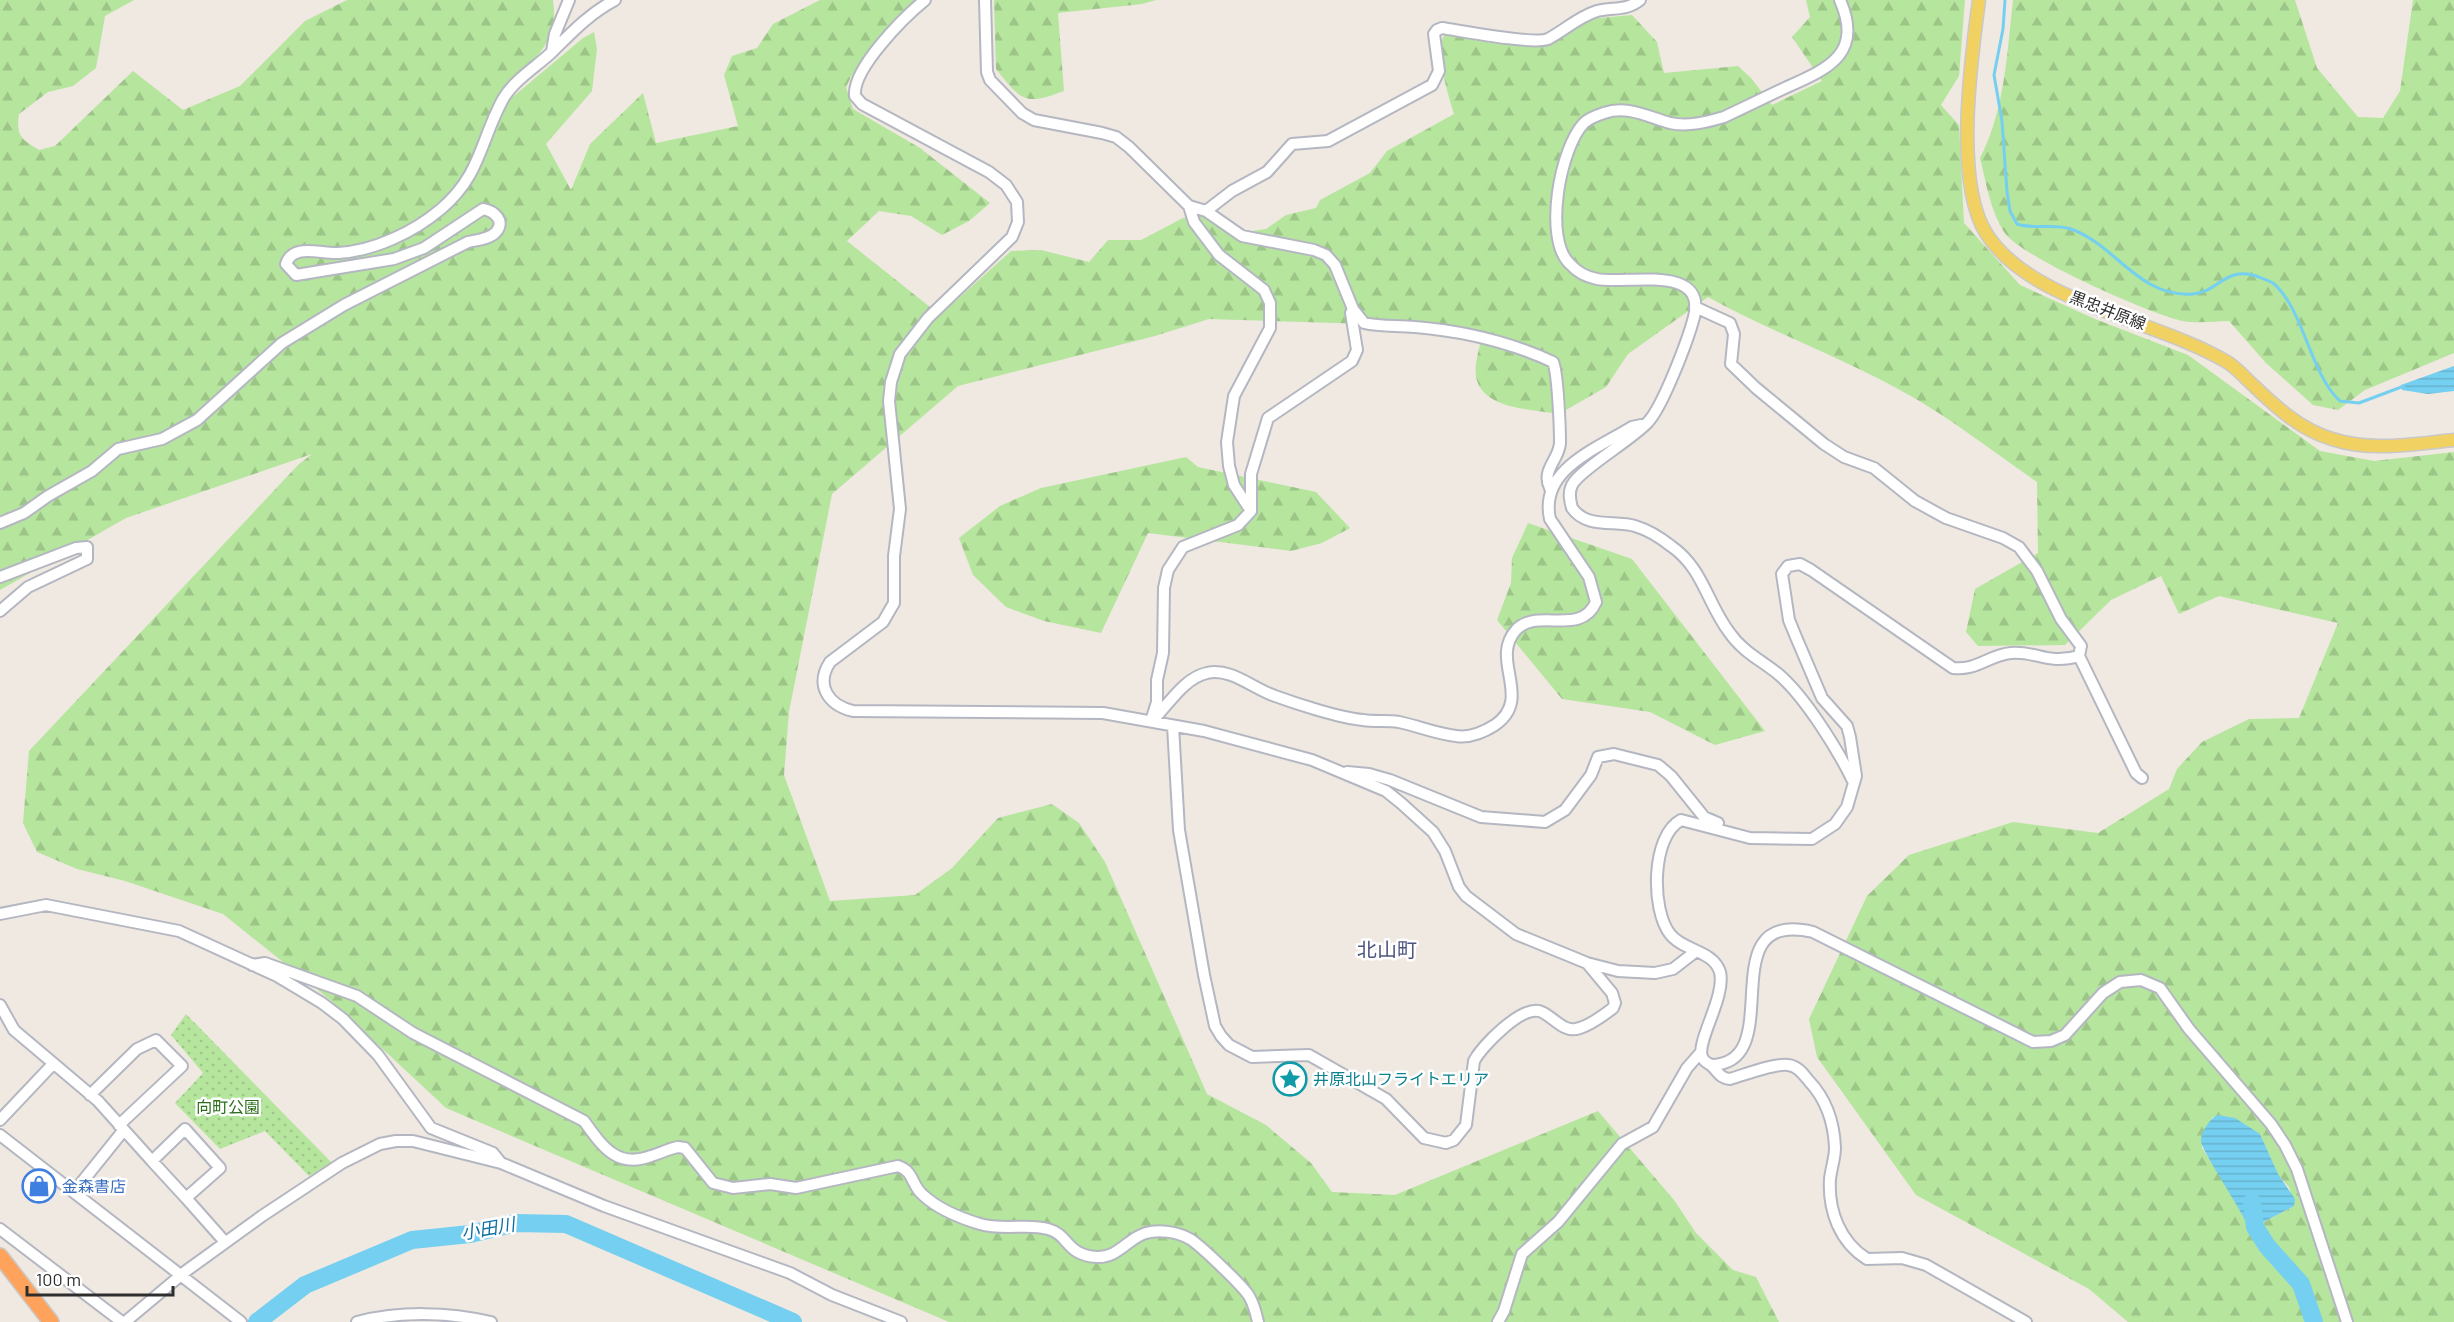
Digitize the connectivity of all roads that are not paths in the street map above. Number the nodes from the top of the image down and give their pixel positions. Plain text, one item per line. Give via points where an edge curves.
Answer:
1 (569, 0) edge
2 (615, 0) edge
3 (925, 0) edge
4 (986, 0) edge
5 (1640, 0) edge
6 (1840, 0) edge
7 (1979, 0) edge
8 (552, 52) junction
9 (1189, 206) junction
10 (1206, 211) junction
11 (1695, 307) junction
12 (1353, 309) junction
13 (1644, 426) junction
14 (2454, 440) edge
15 (1550, 488) junction
16 (1251, 511) junction
17 (0, 524) edge
18 (0, 577) edge
19 (0, 611) edge
20 (2079, 656) junction
21 (1151, 721) junction
22 (1173, 726) junction
23 (1344, 773) junction
24 (2142, 778) dead end
25 (1853, 781) junction
26 (1733, 835) junction
27 (0, 914) edge
28 (1695, 952) junction
29 (1587, 963) junction
30 (252, 965) junction
31 (0, 1005) edge
32 (1701, 1052) junction
33 (52, 1064) junction
34 (1711, 1065) junction
35 (90, 1095) junction
36 (0, 1120) edge
37 (121, 1128) junction
38 (0, 1134) edge
39 (152, 1161) junction
40 (501, 1163) junction
41 (74, 1192) junction
42 (186, 1197) junction
43 (0, 1229) edge
44 (225, 1242) junction
45 (0, 1256) edge
46 (184, 1278) junction
47 (477, 1320) edge
48 (51, 1322) edge
49 (123, 1322) edge
50 (241, 1322) edge
51 (357, 1322) edge
52 (491, 1322) edge
53 (901, 1322) edge
54 (1258, 1322) edge
55 (1498, 1322) edge
56 (2026, 1322) edge
57 (2347, 1322) edge

1 - 8 street via 555,33
2 - 8 street via 584,21
3 - 21 street via 901,21 856,79 855,96 862,104 1006,185 1017,202 1018,222 1012,237 928,318 897,360 889,401 900,509 894,603 883,622 830,662 822,680 824,690 840,708 853,711 1062,712
4 - 9 street via 987,72 1022,113 1049,124 1116,137
5 - 10 street via 1631,8 1609,8 1583,16 1547,39 1437,30 1434,34 1439,71 1432,85 1328,141 1292,144 1267,172
6 - 11 street via 1849,24 1846,45 1822,71 1708,122 1672,123 1627,109 1593,117 1578,133 1558,193 1557,236 1564,259 1598,280 1682,284 1693,297
7 - 14 main road, 黒忠井原線 via 1967,109 1971,182 1976,213 1998,251 2034,280 2196,345 2230,364 2278,409 2313,432 2370,447
8 - 17 street via 504,98 469,180 442,208 415,229 382,242 340,253 296,251 286,264 296,275 394,259 424,248 483,209 498,216 497,232 468,242 344,305 282,343 197,420 162,438 118,449 92,471
9 - 10 street
9 - 16 street via 1206,241 1264,290 1270,303 1270,328 1234,396 1227,442 1234,485
10 - 12 street via 1242,236 1326,255 1335,265
11 - 13 street via 1681,352 1655,412
11 - 20 street via 1730,323 1734,334 1731,364 1815,438 1844,457 1874,468 1915,501 1946,518 2019,547 2037,571 2061,620 2081,646
12 - 15 street via 1365,323 1478,336 1553,362 1560,444 1548,470
12 - 16 street via 1357,350 1352,361 1269,418 1251,474
13 - 15 street via 1632,427 1576,462 1556,477
13 - 25 street via 1576,479 1570,491 1572,508 1585,519 1647,531 1682,553 1700,577 1727,630 1744,652 1778,674 1801,701 1836,749
15 - 21 street via 1550,519 1589,577 1596,602 1591,611 1579,618 1530,621 1514,632 1506,649 1513,698 1510,709 1495,725 1474,735 1456,736 1394,721 1362,720 1274,696 1219,671 1194,678
16 - 21 street via 1238,525 1183,547 1168,570 1162,610 1163,653
18 - 19 street via 87,547 87,559 28,587
20 - 24 street via 2136,773
20 - 25 street via 2062,661 2009,653 1973,668 1953,668 1811,570 1800,564 1788,566 1782,574 1789,620 1822,698 1847,726 1856,776
21 - 22 street
22 - 23 street via 1312,760
22 - 29 street via 1179,830 1206,986 1215,1026 1229,1045 1239,1051 1264,1058 1309,1055 1386,1099 1424,1138 1446,1143 1454,1140 1466,1125 1478,1052 1513,1021 1525,1012 1540,1011 1568,1029 1577,1029 1613,1008 1612,993
23 - 26 street via 1390,780 1481,817 1545,822 1565,810 1591,775 1598,758 1626,756 1658,765 1704,817 1733,830
23 - 29 street via 1386,791 1433,832 1466,896 1516,934
25 - 26 street via 1843,815 1821,835 1812,839 1770,839
26 - 28 street via 1681,820 1662,844 1660,916 1670,935
27 - 30 street via 46,905 168,928
28 - 29 street via 1672,969 1655,973 1618,971
28 - 32 street via 1712,959 1721,981
30 - 40 street via 322,1003 343,1019 378,1056 431,1128 493,1153
30 - 54 street via 265,963 357,996 412,1033 584,1121 594,1138 620,1160 638,1160 685,1148 713,1183 733,1188 770,1184 796,1188 898,1166 911,1174 921,1194 959,1217 1001,1229 1046,1228 1083,1256 1102,1257 1146,1232 1175,1233 1191,1239 1248,1294
31 - 33 street via 14,1030
32 - 34 street
32 - 55 street via 1687,1068 1653,1127 1622,1144 1558,1222 1522,1254
33 - 35 street
33 - 36 street
34 - 56 street via 1722,1078 1730,1079 1782,1065 1798,1068 1819,1091 1828,1109 1835,1150 1831,1205 1847,1241 1867,1259 1902,1258 1926,1265
34 - 57 street via 1734,1058 1744,1046 1749,1034 1756,957 1768,936 1788,928 1813,932 2033,1042 2065,1035 2111,987 2132,980 2151,983 2169,998 2189,1029 2285,1145 2297,1169
35 - 37 street
35 - 37 street via 137,1049 156,1040 182,1065
37 - 39 street
37 - 41 street
38 - 41 street
39 - 42 street
39 - 42 street via 185,1129 220,1168
40 - 44 street via 413,1141 380,1144 342,1163
40 - 53 street via 604,1206 790,1273 832,1295
41 - 46 street
42 - 44 street
43 - 49 street
44 - 46 street
45 - 48 highway
46 - 49 street
46 - 50 street
47 - 51 street via 450,1315 381,1316
47 - 52 street

